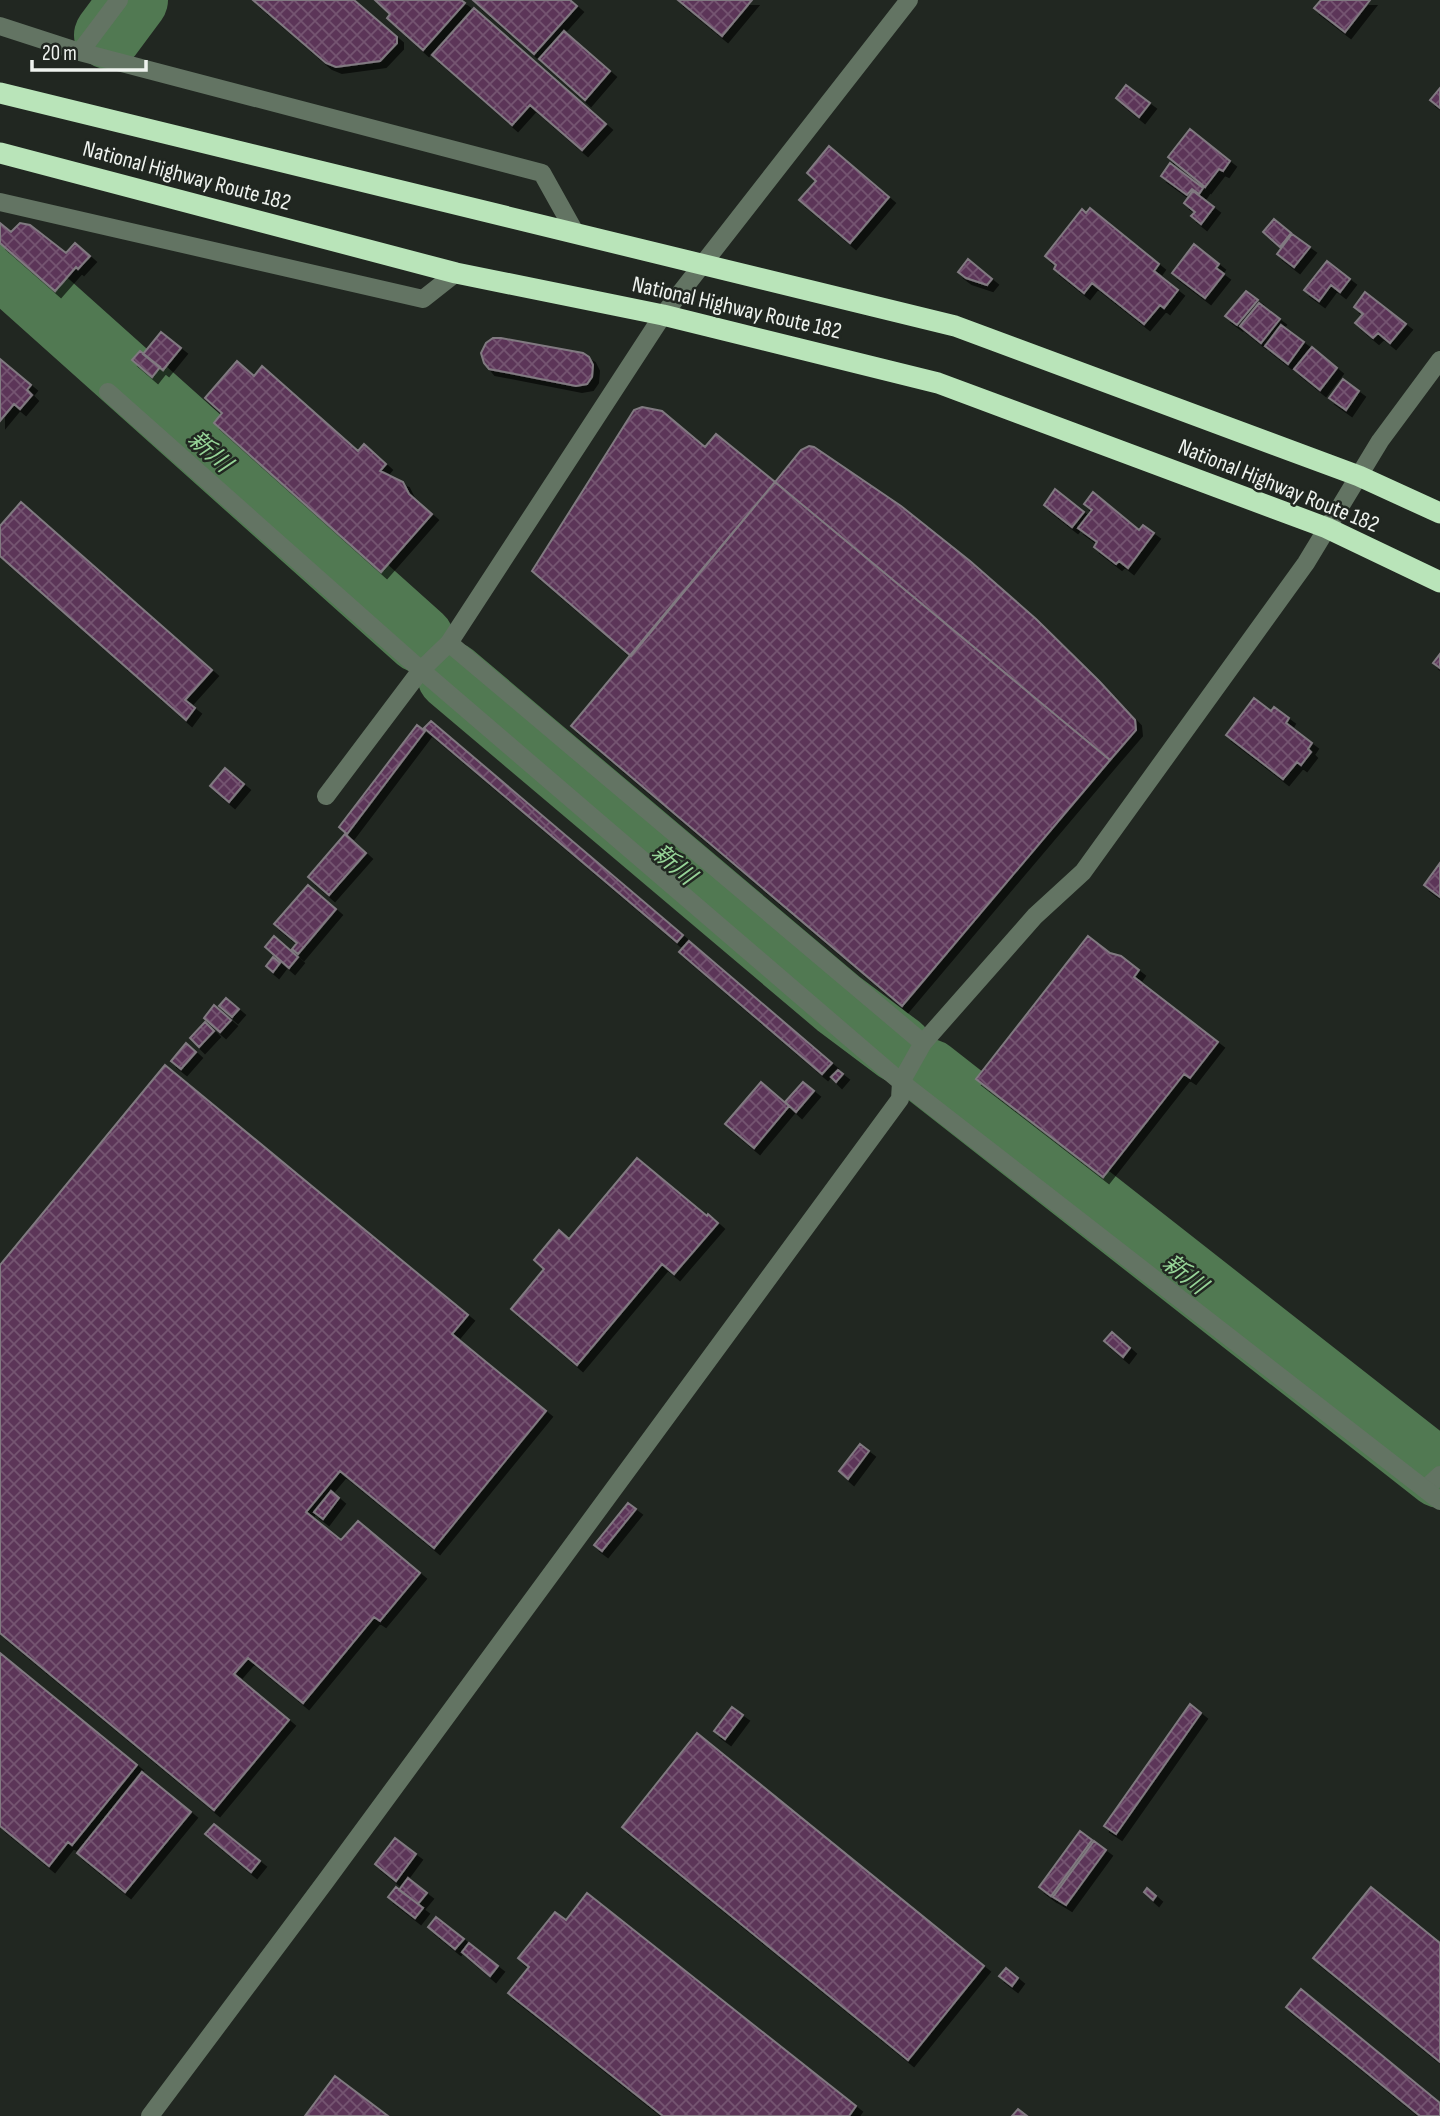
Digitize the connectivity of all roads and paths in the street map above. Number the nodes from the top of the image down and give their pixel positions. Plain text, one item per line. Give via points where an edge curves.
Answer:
1 (119, 0) edge
2 (909, 0) edge
3 (0, 26) edge
4 (80, 52) junction
5 (0, 93) edge
6 (0, 153) edge
7 (0, 202) edge
8 (576, 234) junction
9 (701, 265) junction
10 (456, 273) junction
11 (663, 315) junction
12 (1440, 359) edge
13 (108, 392) dead end
14 (1359, 476) junction
15 (1440, 513) edge
16 (1327, 528) junction
17 (1440, 582) edge
18 (449, 643) junction
19 (421, 670) junction
20 (326, 796) dead end
21 (923, 1043) junction
22 (901, 1082) junction
23 (1440, 1475) edge
24 (1425, 1489) junction
25 (1440, 1501) edge
26 (150, 2116) edge

1 - 4 street
2 - 9 street
3 - 4 street
4 - 8 street via 542,173
5 - 8 highway, National Highway Route 182
6 - 10 highway, National Highway Route 182
7 - 10 street via 423,299
8 - 9 highway, National Highway Route 182
9 - 11 street
9 - 14 highway, National Highway Route 182 via 955,326
10 - 11 highway, National Highway Route 182
11 - 16 highway, National Highway Route 182 via 938,383
11 - 18 street
12 - 14 street
13 - 19 street
14 - 15 highway, National Highway Route 182
14 - 16 street
16 - 17 highway, National Highway Route 182
16 - 21 street via 1083,872 1035,916
18 - 19 street
18 - 21 street
19 - 20 street
19 - 22 street
21 - 22 street
22 - 24 street
22 - 26 street via 900,1099
23 - 24 street
24 - 25 street

